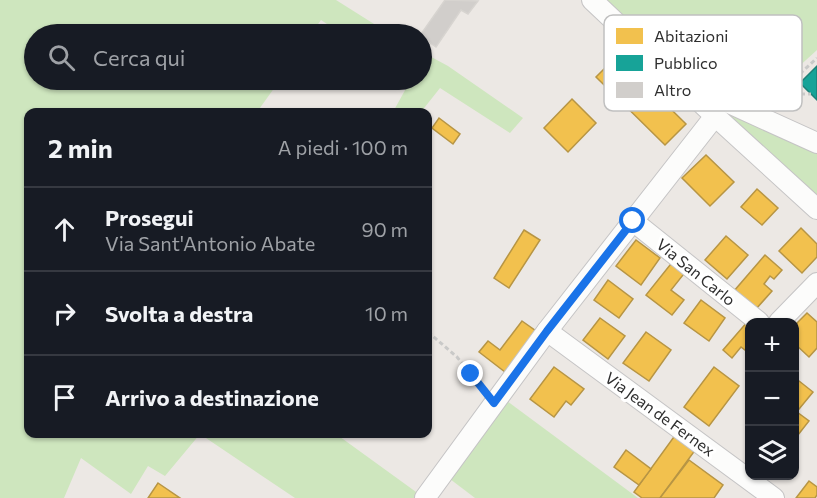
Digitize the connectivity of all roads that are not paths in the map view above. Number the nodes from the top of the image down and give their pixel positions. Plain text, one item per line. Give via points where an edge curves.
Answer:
1 (592, 0) edge
2 (608, 15) edge
3 (710, 111) edge
4 (746, 111) edge
5 (715, 116) junction
6 (817, 143) edge
7 (817, 209) edge
8 (633, 221) junction
9 (817, 283) edge
10 (754, 318) edge
11 (783, 318) edge
12 (547, 331) junction
13 (424, 498) edge
14 (774, 498) edge

1 - 2 street
3 - 5 street
4 - 6 street
5 - 7 street
5 - 8 street
8 - 10 street, Via San Carlo
8 - 12 street
9 - 11 street
12 - 13 street
12 - 14 street, Via Jean de Fernex

